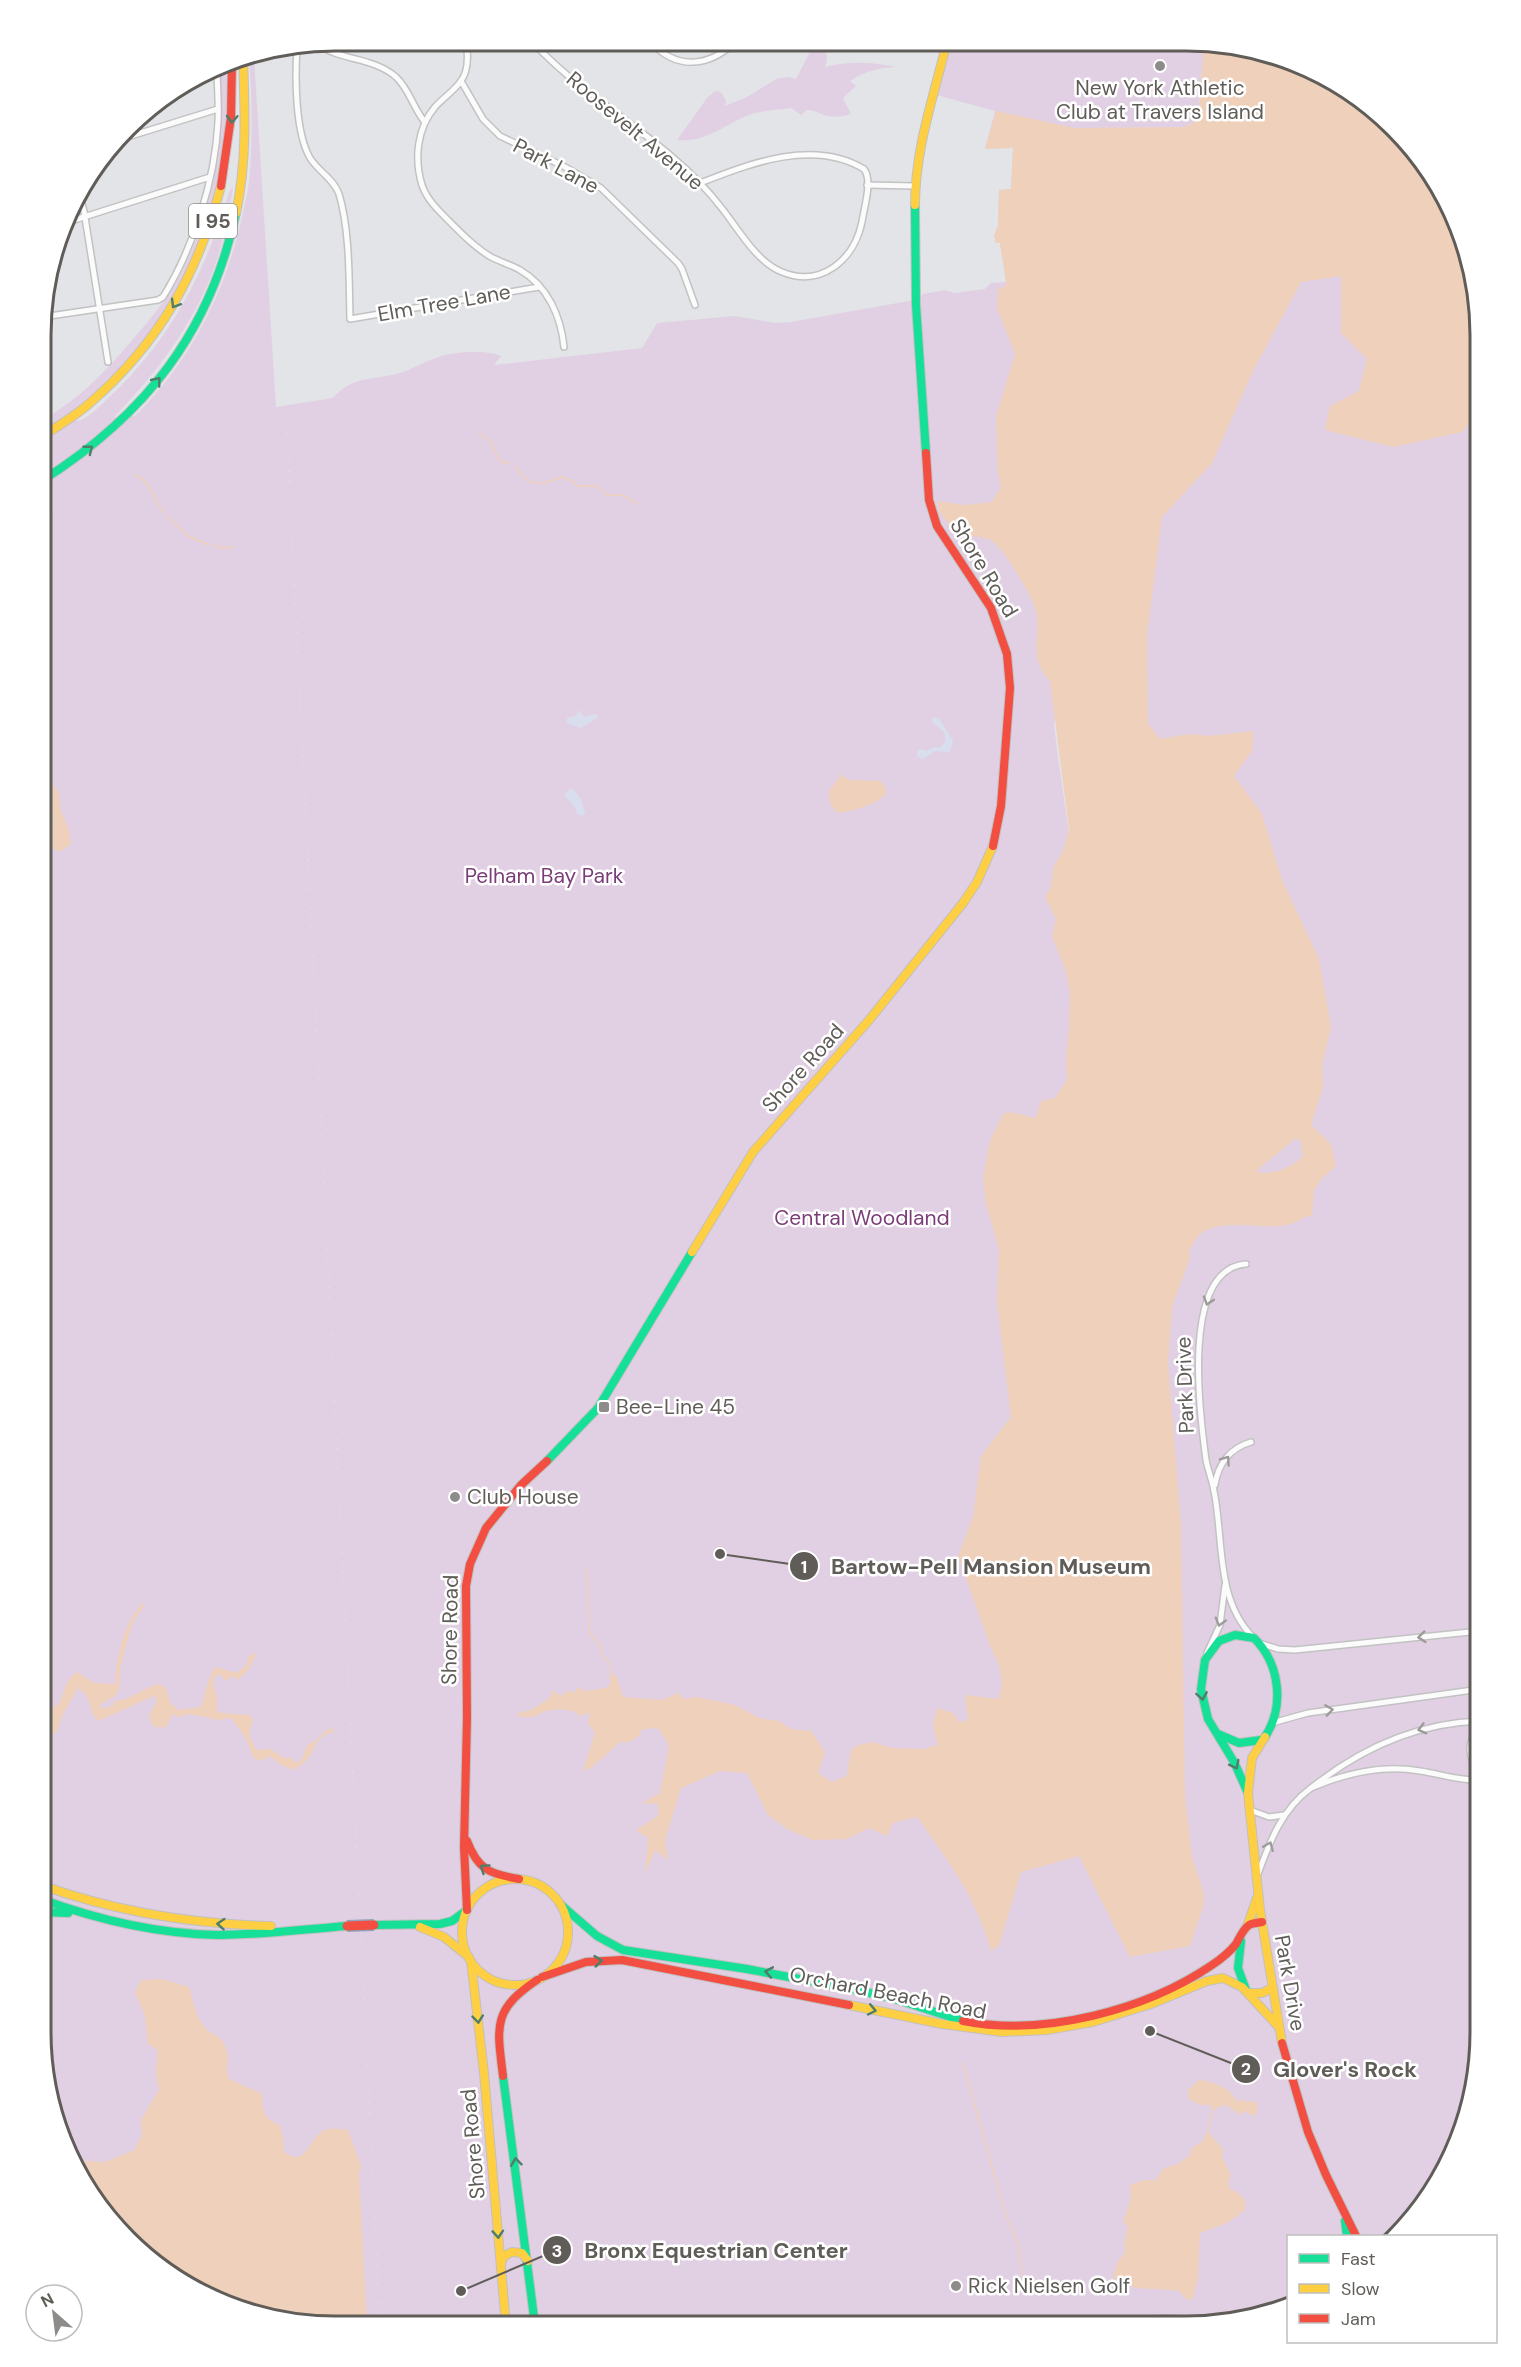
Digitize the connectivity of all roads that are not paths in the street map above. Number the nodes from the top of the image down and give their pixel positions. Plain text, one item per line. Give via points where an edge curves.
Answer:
1 (331, 51) edge
2 (466, 51) edge
3 (543, 51) edge
4 (661, 51) edge
5 (724, 51) edge
6 (945, 51) edge
7 (297, 53) edge
8 (243, 66) edge
9 (232, 71) edge
10 (217, 77) edge
11 (461, 81) junction
12 (218, 109) junction
13 (424, 121) junction
14 (135, 135) edge
15 (210, 177) junction
16 (700, 183) junction
17 (867, 185) junction
18 (915, 186) junction
19 (82, 205) edge
20 (85, 217) junction
21 (76, 220) edge
22 (539, 287) junction
23 (695, 305) dead end
24 (100, 308) junction
25 (52, 316) edge
26 (564, 347) dead end
27 (108, 362) dead end
28 (51, 430) edge
29 (51, 475) edge
30 (1246, 1264) dead end
31 (1251, 1442) dead end
32 (1214, 1490) junction
33 (1226, 1581) junction
34 (1470, 1632) edge
35 (1257, 1640) junction
36 (1204, 1660) junction
37 (1470, 1690) edge
38 (1470, 1721) edge
39 (1272, 1723) junction
40 (1215, 1731) junction
41 (1261, 1740) junction
42 (1470, 1780) edge
43 (1311, 1788) junction
44 (1248, 1793) junction
45 (1250, 1810) junction
46 (1284, 1815) junction
47 (466, 1837) junction
48 (519, 1879) junction
49 (1257, 1879) junction
50 (51, 1888) edge
51 (1258, 1895) junction
52 (51, 1902) edge
53 (561, 1904) junction
54 (467, 1910) junction
55 (51, 1913) edge
56 (95, 1917) junction
57 (1262, 1922) junction
58 (409, 1925) junction
59 (300, 1928) junction
60 (1247, 1928) junction
61 (1241, 1940) junction
62 (470, 1959) junction
63 (540, 1979) junction
64 (1272, 1988) junction
65 (1247, 1992) junction
66 (1278, 2026) junction
67 (1344, 2213) junction
68 (1347, 2235) edge
69 (1355, 2235) edge
70 (528, 2262) junction
71 (501, 2265) junction
72 (505, 2316) edge
73 (534, 2316) edge

1 - 13 street via 387,71 405,87
2 - 11 street
3 - 16 street, Roosevelt Avenue
4 - 5 street via 670,59 695,62
6 - 18 main road
7 - 22 street, Elm Tree Lane via 304,144 313,162 334,184 340,199 350,319
29 -> 8 main road, I 95 via 93,447 138,404 175,358 205,306 230,241 241,192 245,143
9 -> 28 main road, I 95 via 232,126 225,175 213,223 190,278 159,329 127,368
10 - 12 street
11 - 13 street
11 - 23 street, Park Lane via 483,119 500,136 585,177 618,203 678,263
12 - 14 street
12 - 15 street
13 - 22 street via 418,161 423,188 431,201 475,247 522,271
15 - 20 street
15 - 24 street via 200,216 163,297
16 - 17 street via 777,158 799,155 827,157 860,166 868,175
16 - 17 street, Roosevelt Avenue via 765,261 784,273 800,276 828,272 847,256 861,224
17 - 18 street
18 - 47 main road, Shore Road via 916,305 930,506 937,526 991,608 1010,668 995,842 963,903 870,1019 753,1152 596,1411 521,1485 486,1528 470,1564 466,1586
19 - 20 street
20 - 21 street
20 - 24 street
22 - 26 street via 552,302
24 - 25 street
24 - 27 street
30 -> 32 street, Park Drive via 1229,1268 1217,1279 1199,1337 1198,1374 1206,1462
32 -> 31 street, Park Drive via 1226,1457
32 - 33 street, Park Drive
33 - 35 street, Park Drive via 1235,1614
33 -> 36 street, Park Drive via 1220,1625
34 -> 35 street via 1290,1650
35 - 36 main road via 1226,1637
35 - 39 main road, Park Drive via 1270,1659 1277,1682 1277,1707
36 -> 40 main road, Park Drive via 1201,1689 1205,1712
39 -> 37 street via 1308,1713
38 -> 43 street via 1388,1740 1348,1760
39 - 41 main road, Park Drive
40 - 41 main road via 1237,1744
40 -> 44 main road, Park Drive
41 - 44 main road, Park Drive via 1251,1763
42 - 43 street via 1386,1768 1344,1775
43 - 46 street
44 - 45 main road, Park Drive
45 - 46 street via 1269,1817
45 - 49 main road, Park Drive
49 -> 46 street
48 -> 47 main road, Shore Road via 482,1868
47 - 54 main road, Shore Road
48 - 53 main road via 540,1884
48 - 54 main road via 486,1887
49 - 51 main road, Park Drive
59 -> 50 main road via 148,1916
51 - 57 main road, Park Drive
51 - 60 main road, Orchard Beach Road
52 - 56 main road
61 -> 53 main road, Orchard Beach Road via 1197,1975 1136,2002 1066,2020 995,2024 954,2019 891,1998 781,1975 623,1950 593,1934
53 - 63 main road via 568,1922 567,1942 557,1965
54 - 58 main road via 447,1923
54 - 62 main road via 462,1933
55 - 56 main road
56 - 59 main road via 146,1929 196,1934
57 - 60 main road
57 - 64 main road, Park Drive
58 - 59 main road, bridge
58 - 62 main road via 438,1934
60 - 61 main road, Orchard Beach Road
61 - 65 main road via 1238,1968
62 - 63 main road via 482,1973 499,1982 519,1985
62 -> 71 main road, Shore Road
63 -> 65 main road, Orchard Beach Road via 586,1962 622,1960 942,2024 1002,2032 1093,2022 1215,1978 1230,1980
70 -> 63 main road, Shore Road via 498,2033 508,2004
64 - 65 main road via 1262,1993
64 - 66 main road, Park Drive
65 - 66 main road, Orchard Beach Road
66 - 67 main road, Park Drive via 1305,2123
67 - 68 main road
67 - 69 main road, Park Drive
70 - 71 main road via 522,2253 512,2251 505,2255
70 - 73 main road, Shore Road
71 - 72 main road, Shore Road

